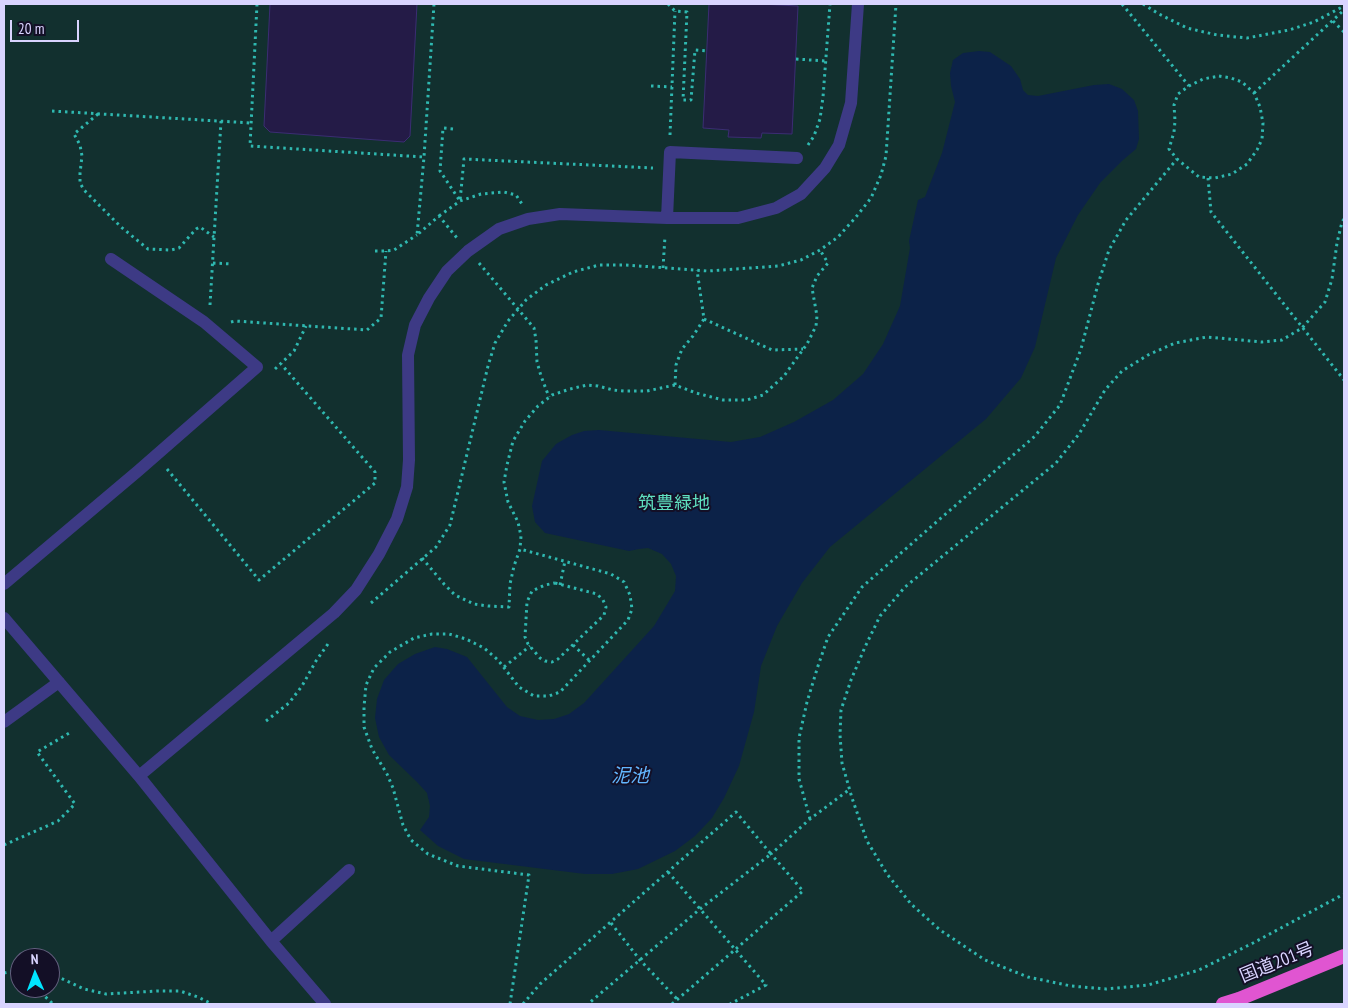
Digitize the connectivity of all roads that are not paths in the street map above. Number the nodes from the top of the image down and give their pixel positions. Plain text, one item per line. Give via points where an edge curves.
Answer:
1 (858, 4) edge
2 (797, 158) road end
3 (667, 218) junction
4 (111, 260) dead end
5 (4, 584) edge
6 (4, 618) edge
7 (59, 682) junction
8 (4, 722) edge
9 (138, 776) junction
10 (349, 870) dead end
11 (272, 941) junction
12 (1344, 956) edge
13 (325, 1004) edge
14 (1223, 1004) edge

1 - 3 lane via 851,103 839,145 825,168 801,194 776,208 738,218
2 - 3 lane via 670,152
3 - 9 lane via 560,214 528,219 500,229 468,251 447,271 428,298 415,325 408,356 407,487 397,519 379,554 356,590 334,614
4 - 5 lane via 209,326 257,367
6 - 7 lane
7 - 8 lane
7 - 9 lane
9 - 11 lane
10 - 11 lane
11 - 13 lane
12 - 14 highway, 国道201号

